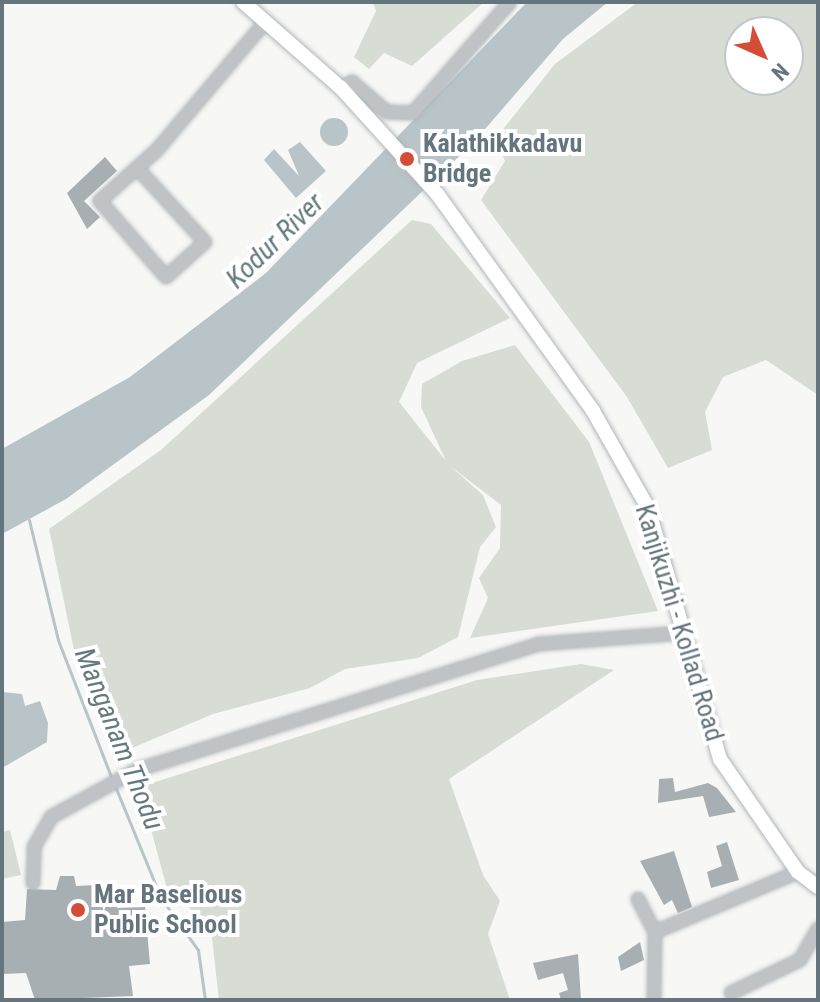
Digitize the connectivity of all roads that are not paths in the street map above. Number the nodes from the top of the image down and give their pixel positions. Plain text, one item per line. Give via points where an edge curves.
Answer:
1 (243, 2) edge
2 (510, 2) edge
3 (266, 21) junction
4 (341, 88) junction
5 (138, 169) junction
6 (684, 633) junction
7 (798, 872) junction
8 (33, 883) dead end
9 (818, 887) edge
10 (638, 899) dead end
11 (818, 929) edge
12 (655, 932) junction
13 (731, 993) dead end
14 (654, 1000) edge

1 - 3 main road, Kanjikuzhi - Kollad Road
2 - 4 street via 413,113 387,112 352,82
3 - 4 main road, Kanjikuzhi - Kollad Road
3 - 5 street
4 - 6 main road, Kanjikuzhi - Kollad Road via 438,195 593,411 648,508
5 - 5 street via 205,242 166,277 100,201
6 - 7 main road, Kanjikuzhi - Kollad Road via 720,759
6 - 8 street via 538,644 137,770 102,786 41,830
7 - 9 main road, Kanjikuzhi - Kollad Road
7 - 12 street
10 - 12 street
11 - 13 street via 800,960
12 - 14 street

